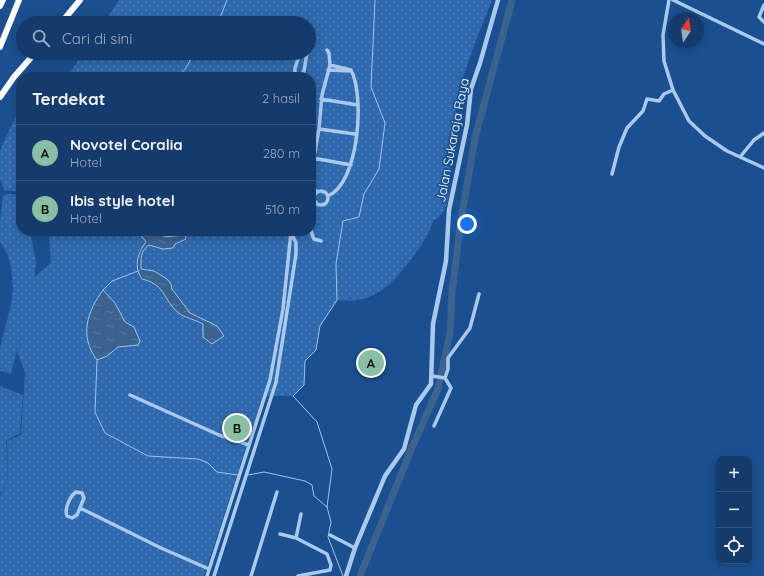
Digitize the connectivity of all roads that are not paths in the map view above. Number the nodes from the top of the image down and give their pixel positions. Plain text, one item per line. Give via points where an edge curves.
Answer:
1 (3, 0) edge
2 (19, 0) edge
3 (80, 0) edge
4 (498, 0) edge
5 (670, 0) edge
6 (673, 0) edge
7 (764, 5) edge
8 (0, 6) edge
9 (66, 16) edge
10 (764, 22) edge
11 (764, 44) edge
12 (0, 47) edge
13 (327, 50) dead end
14 (29, 60) edge
15 (298, 60) edge
16 (306, 60) edge
17 (330, 65) junction
18 (328, 70) junction
19 (351, 71) junction
20 (18, 72) edge
21 (296, 72) edge
22 (303, 72) edge
23 (16, 75) edge
24 (673, 90) junction
25 (0, 98) edge
26 (321, 100) junction
27 (358, 105) junction
28 (319, 129) junction
29 (764, 133) edge
30 (355, 134) junction
31 (316, 144) edge
32 (740, 157) junction
33 (316, 159) edge
34 (351, 165) junction
35 (764, 168) edge
36 (612, 174) dead end
37 (316, 194) edge
38 (328, 196) junction
39 (316, 202) edge
40 (290, 236) edge
41 (293, 236) edge
42 (313, 236) edge
43 (321, 241) dead end
44 (479, 294) dead end
45 (434, 376) junction
46 (444, 378) junction
47 (270, 380) junction
48 (276, 382) junction
49 (130, 395) dead end
50 (255, 426) junction
51 (434, 426) dead end
52 (262, 428) junction
53 (248, 445) junction
54 (277, 492) dead end
55 (80, 508) junction
56 (301, 514) dead end
57 (280, 534) dead end
58 (330, 535) dead end
59 (296, 538) junction
60 (355, 548) junction
61 (209, 569) junction
62 (328, 571) junction
63 (207, 576) edge
64 (214, 576) edge
65 (251, 576) edge
66 (298, 576) edge
67 (329, 576) edge
68 (346, 576) edge

1 - 8 highway
2 - 12 highway
3 - 9 highway
4 - 45 street, Jalan Sukaraja Raya via 471,89 467,125 448,216 446,261 433,324
5 - 24 street via 664,22 662,47
6 - 11 street
7 - 10 street via 759,16
13 - 17 street
14 - 20 highway
15 - 21 street
16 - 22 street
17 - 18 street
17 - 19 street
18 - 19 street
18 - 26 street
19 - 27 street via 355,80
23 - 25 highway
24 - 32 street via 689,121 713,142
24 - 36 street via 664,94 659,101 647,99 643,111 628,128 619,147
26 - 27 street
26 - 28 street
27 - 30 street
28 - 30 street
28 - 31 street
29 - 32 street via 754,140
30 - 34 street via 355,152
32 - 35 street
33 - 34 street
34 - 38 street via 338,189
37 - 38 street via 324,192
38 - 39 street via 326,204
40 - 47 street via 284,296
41 - 48 street via 296,254
42 - 43 street via 314,239
44 - 46 street via 470,328 448,358 448,369
45 - 46 street
45 - 60 street via 416,405 404,449 386,476
46 - 51 street via 451,390
47 - 48 street
47 - 50 street
48 - 52 street
49 - 53 street via 219,435
50 - 52 street
50 - 53 street
52 - 64 street
53 - 61 street
54 - 65 street
55 - 55 street via 84,497 82,493 76,492 72,495 66,515 74,518
55 - 61 street
56 - 59 street
57 - 59 street
58 - 60 street
59 - 62 street via 327,554 331,565
60 - 68 street
61 - 63 street
62 - 66 street
62 - 67 street

